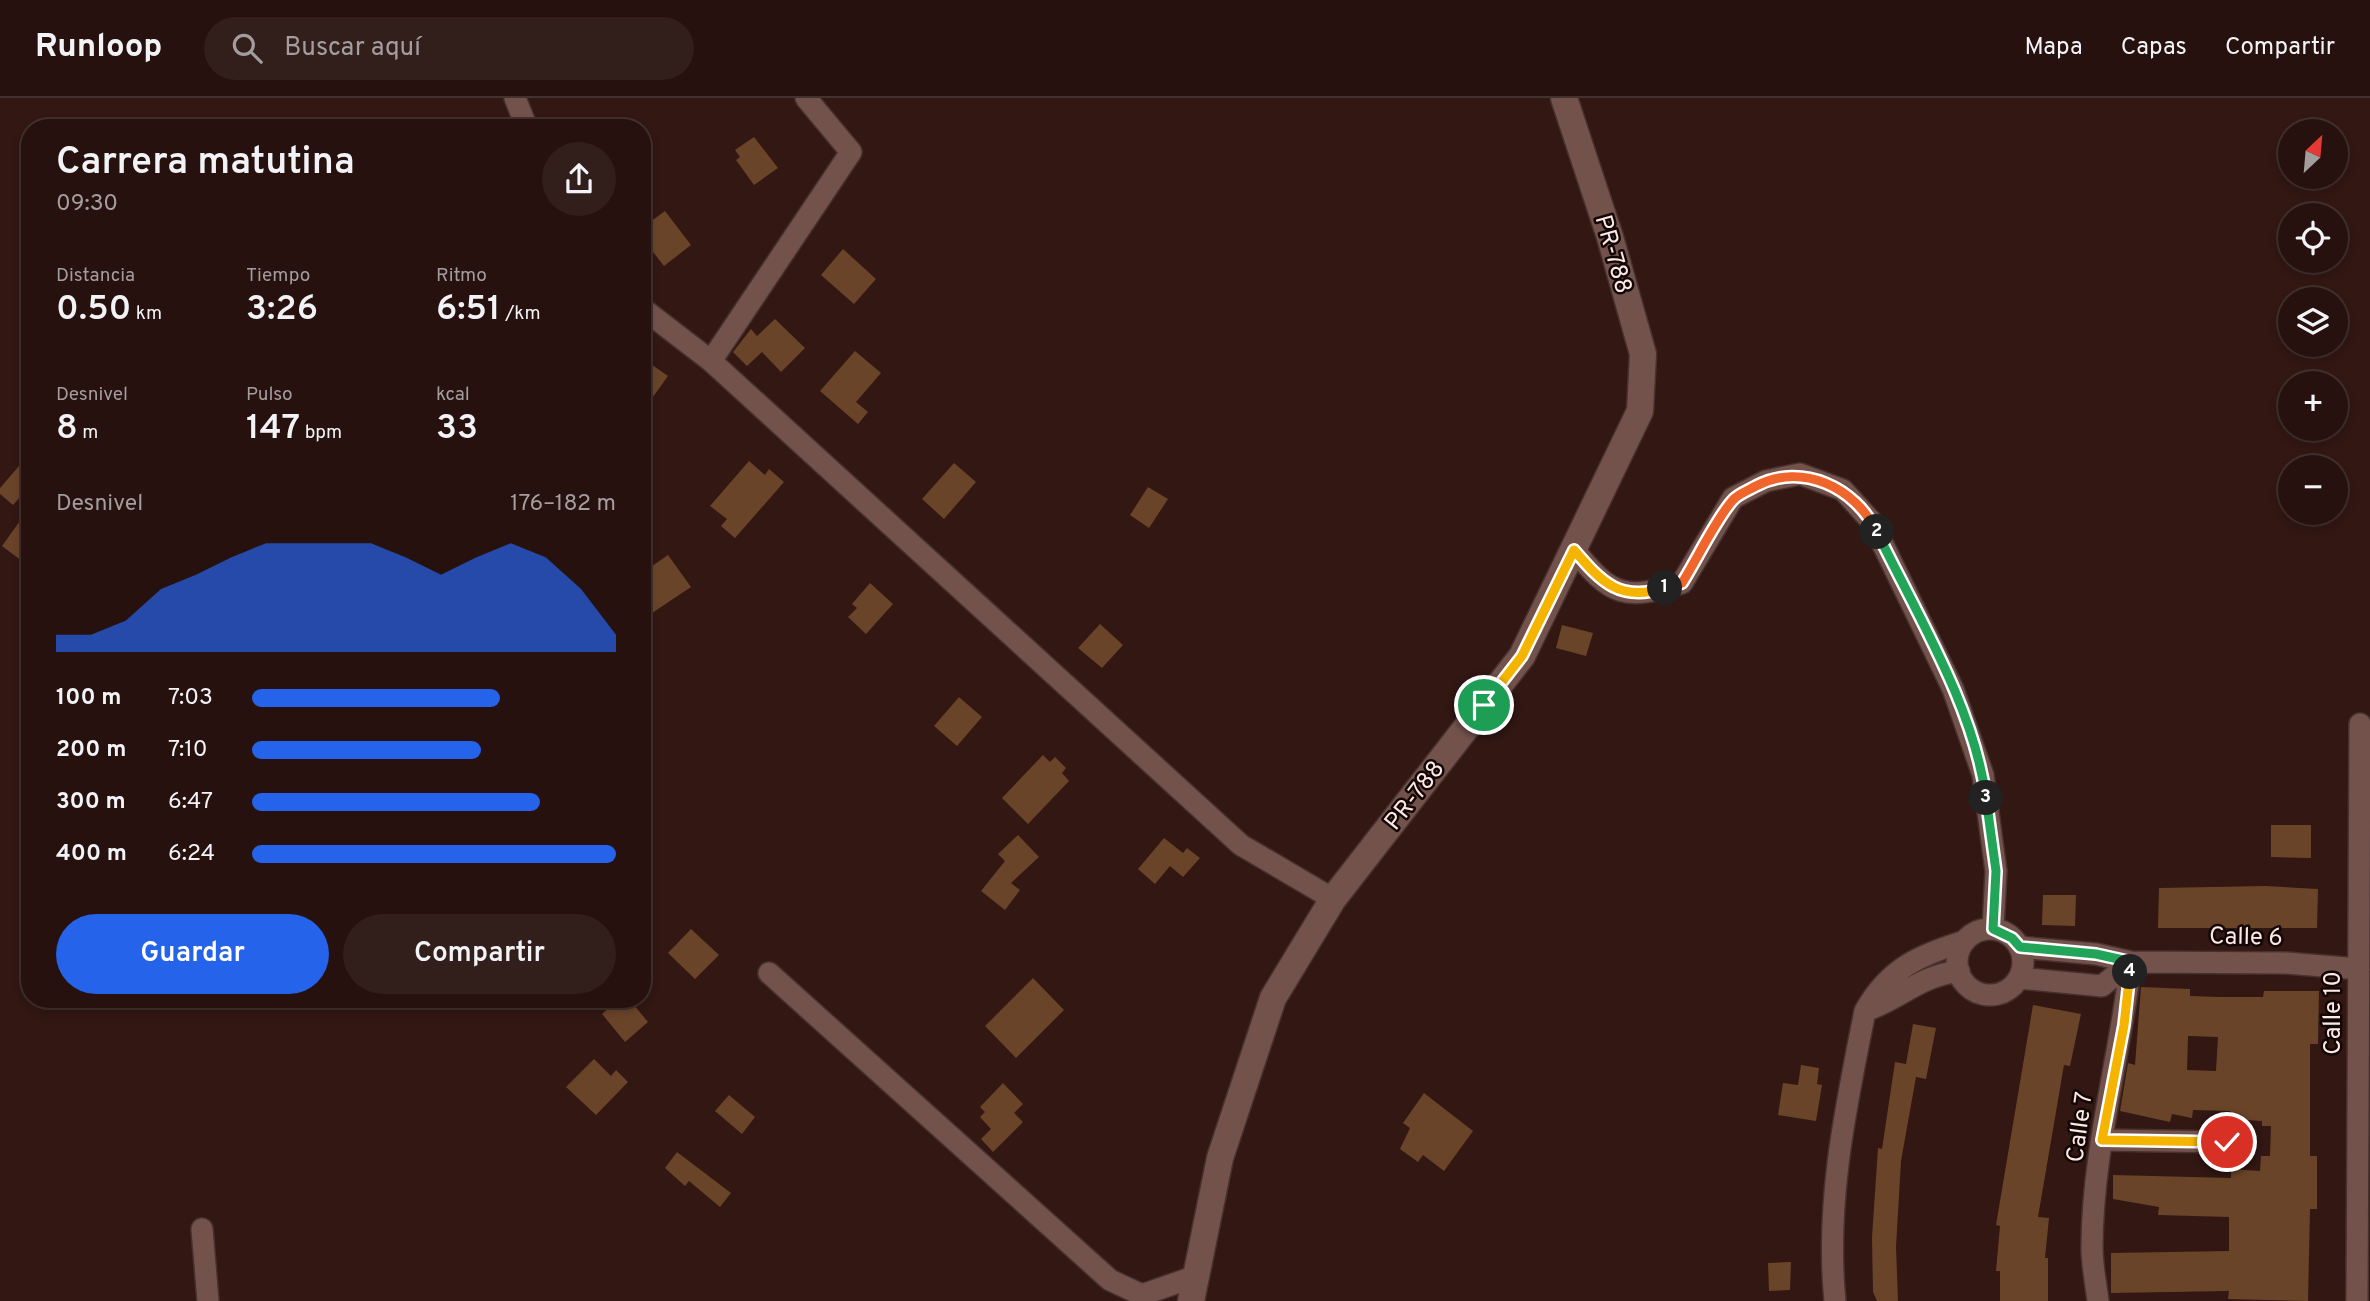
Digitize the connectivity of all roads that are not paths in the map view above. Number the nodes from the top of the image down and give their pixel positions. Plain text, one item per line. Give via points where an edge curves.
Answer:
1 (514, 98) edge
2 (806, 98) edge
3 (1564, 98) edge
4 (523, 119) edge
5 (651, 315) edge
6 (711, 361) junction
7 (1574, 550) junction
8 (2360, 724) dead end
9 (1333, 899) junction
10 (1993, 929) junction
11 (1965, 941) junction
12 (2020, 947) junction
13 (2132, 962) junction
14 (2359, 969) junction
15 (1959, 971) junction
16 (769, 973) dead end
17 (2019, 978) junction
18 (1901, 980) junction
19 (2102, 1140) junction
20 (2227, 1142) dead end
21 (202, 1229) dead end
22 (1194, 1289) edge
23 (208, 1301) edge
24 (1835, 1301) edge
25 (2098, 1301) edge
26 (2357, 1301) edge

1 - 4 street
2 - 6 street via 850,152
3 - 7 street, PR-788 / PR-788 via 1643,354 1640,411
5 - 6 street
6 - 9 street via 1241,845
7 - 9 street, PR-788 / PR-788 via 1522,656
7 - 10 street via 1605,583 1622,592 1647,594 1682,583 1733,498 1766,481 1800,474 1843,490 1872,522 1953,689 1983,775 1996,871
8 - 14 street, Calle 10
9 - 22 street, PR-788 / PR-788 via 1273,998 1220,1158
10 - 11 street
10 - 12 street
11 - 15 street via 1957,960
11 - 18 street via 1931,951
12 - 13 street, Calle 6
12 - 17 street via 2023,968
13 - 14 street, Calle 6 via 2286,963
13 - 17 street via 2102,986
13 - 19 street, Calle 7
14 - 26 street, Calle 10
15 - 17 street via 1963,980 1981,993 2003,992
15 - 18 street
16 - 22 street via 1110,1280 1143,1295
18 - 24 street via 1878,987 1865,1011 1844,1114 1833,1208
19 - 20 street
19 - 25 street, Calle 7 via 2092,1248
21 - 23 street

